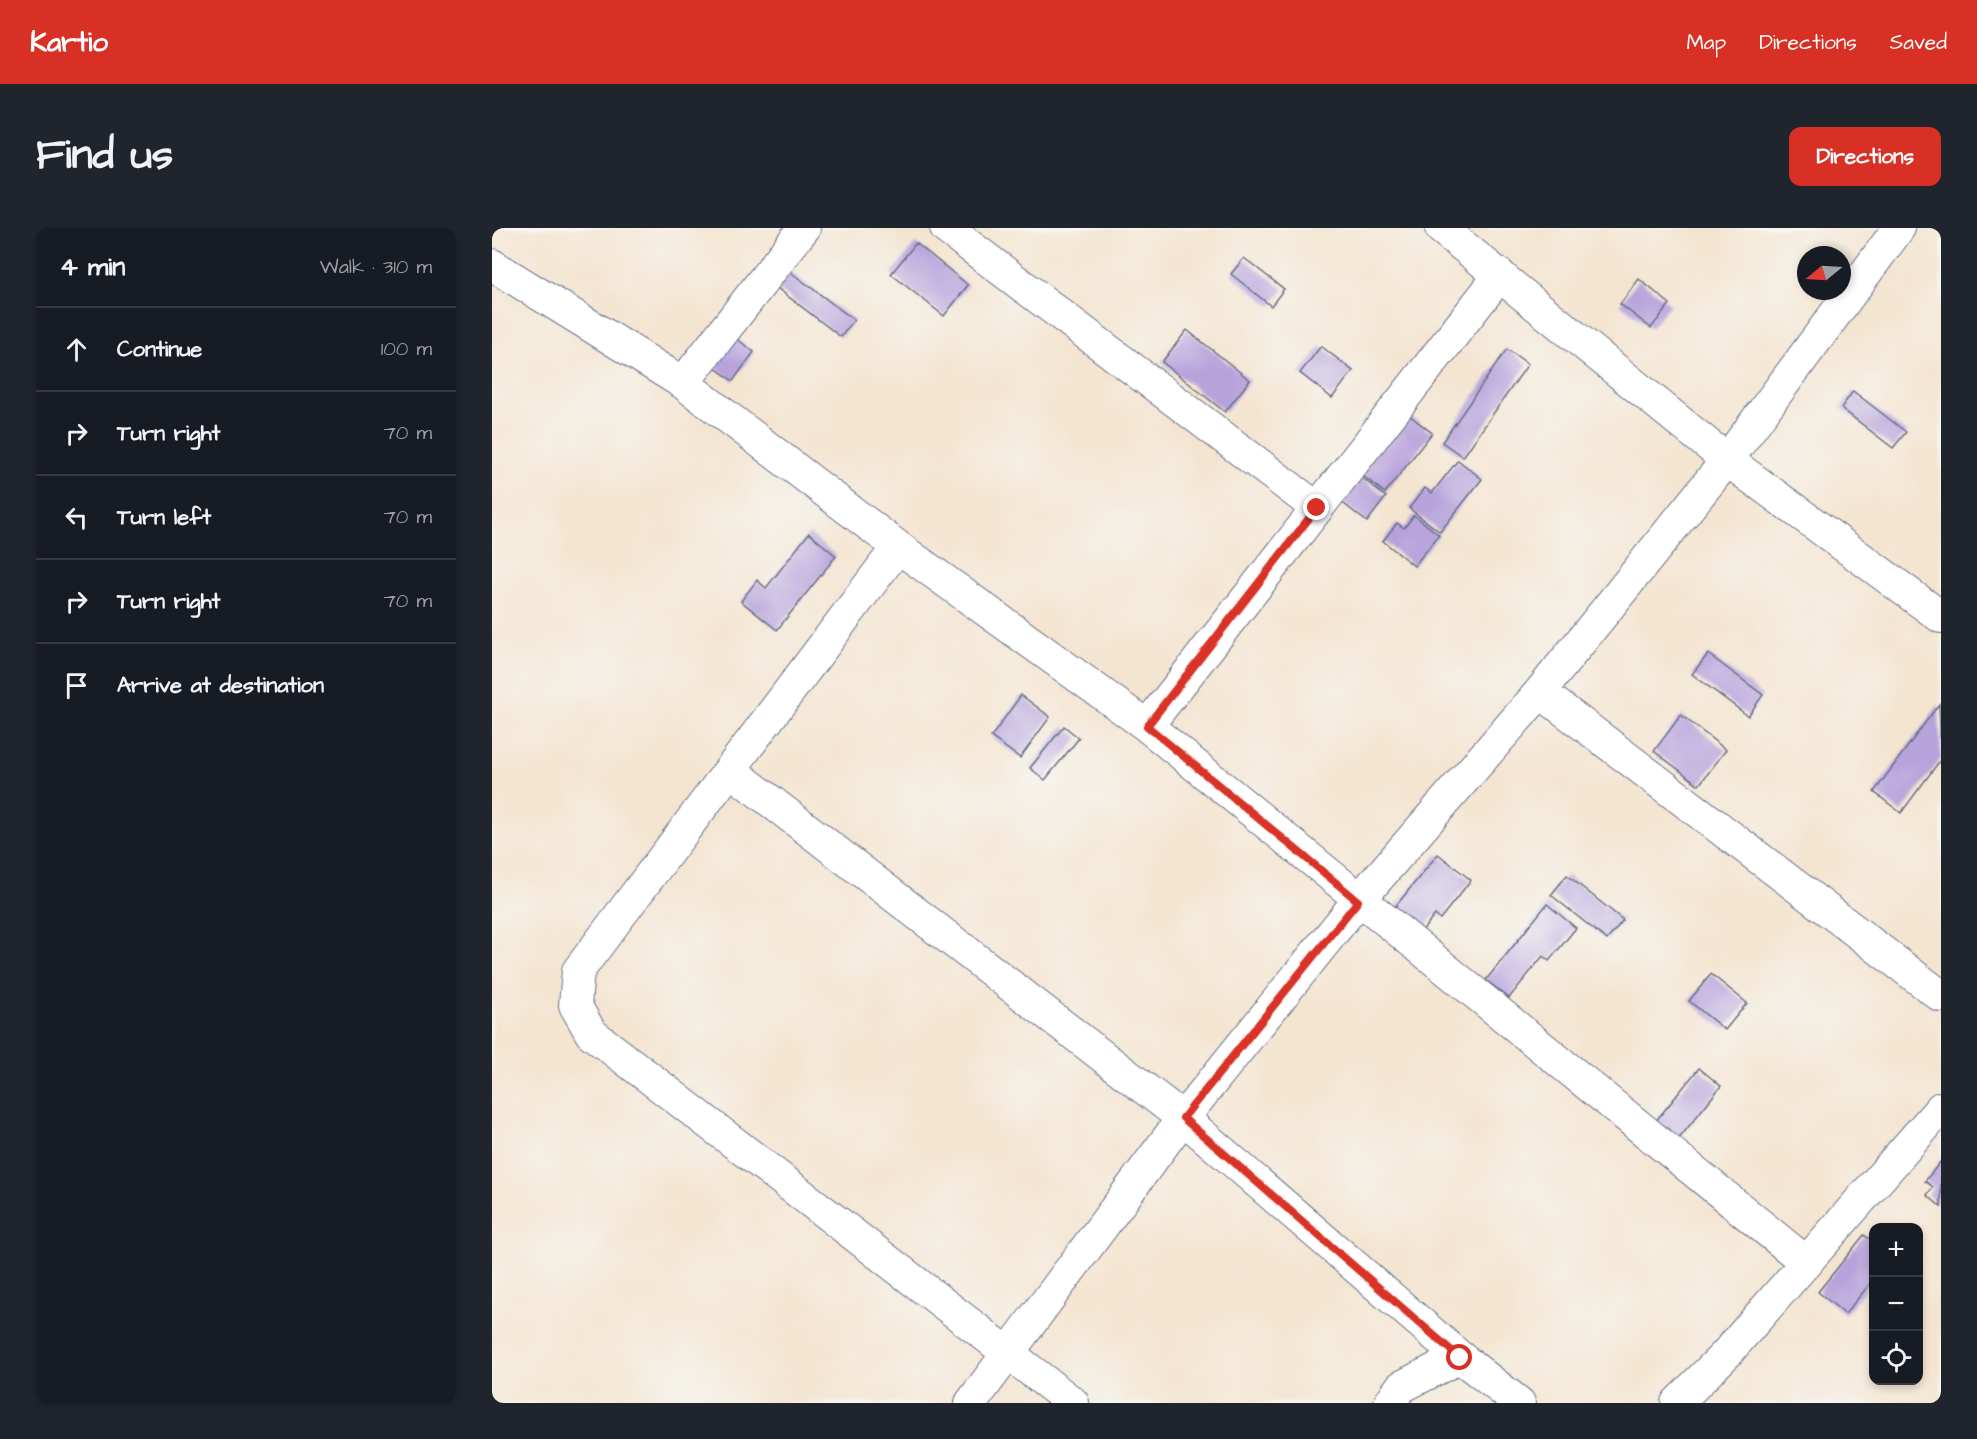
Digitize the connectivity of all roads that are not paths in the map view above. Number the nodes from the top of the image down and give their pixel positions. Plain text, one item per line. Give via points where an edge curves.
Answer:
1 (804, 228) edge
2 (946, 228) edge
3 (1441, 228) edge
4 (1899, 228) edge
5 (492, 265) edge
6 (1500, 276) junction
7 (684, 383) junction
8 (1727, 460) junction
9 (1317, 508) junction
10 (898, 547) junction
11 (1941, 617) edge
12 (1540, 693) junction
13 (1147, 726) junction
14 (730, 770) junction
15 (1358, 901) junction
16 (1941, 996) edge
17 (1941, 1108) edge
18 (1183, 1118) junction
19 (1807, 1263) junction
20 (1007, 1355) junction
21 (1460, 1358) junction
22 (971, 1403) edge
23 (1073, 1403) edge
24 (1390, 1403) edge
25 (1519, 1403) edge
26 (1677, 1403) edge

1 - 7 street
2 - 9 street
3 - 6 street
4 - 8 street
5 - 7 street
6 - 8 street
6 - 9 street
7 - 10 street
8 - 11 street
8 - 12 street
9 - 13 street
10 - 13 street
10 - 14 street
12 - 15 street
12 - 16 street
13 - 15 street
14 - 18 street
14 - 20 street via 578,970 575,1005 591,1033
15 - 18 street
15 - 19 street
17 - 19 street
18 - 20 street
18 - 21 street
19 - 26 street
20 - 22 street
20 - 23 street
21 - 24 street via 1401,1387
21 - 25 street

